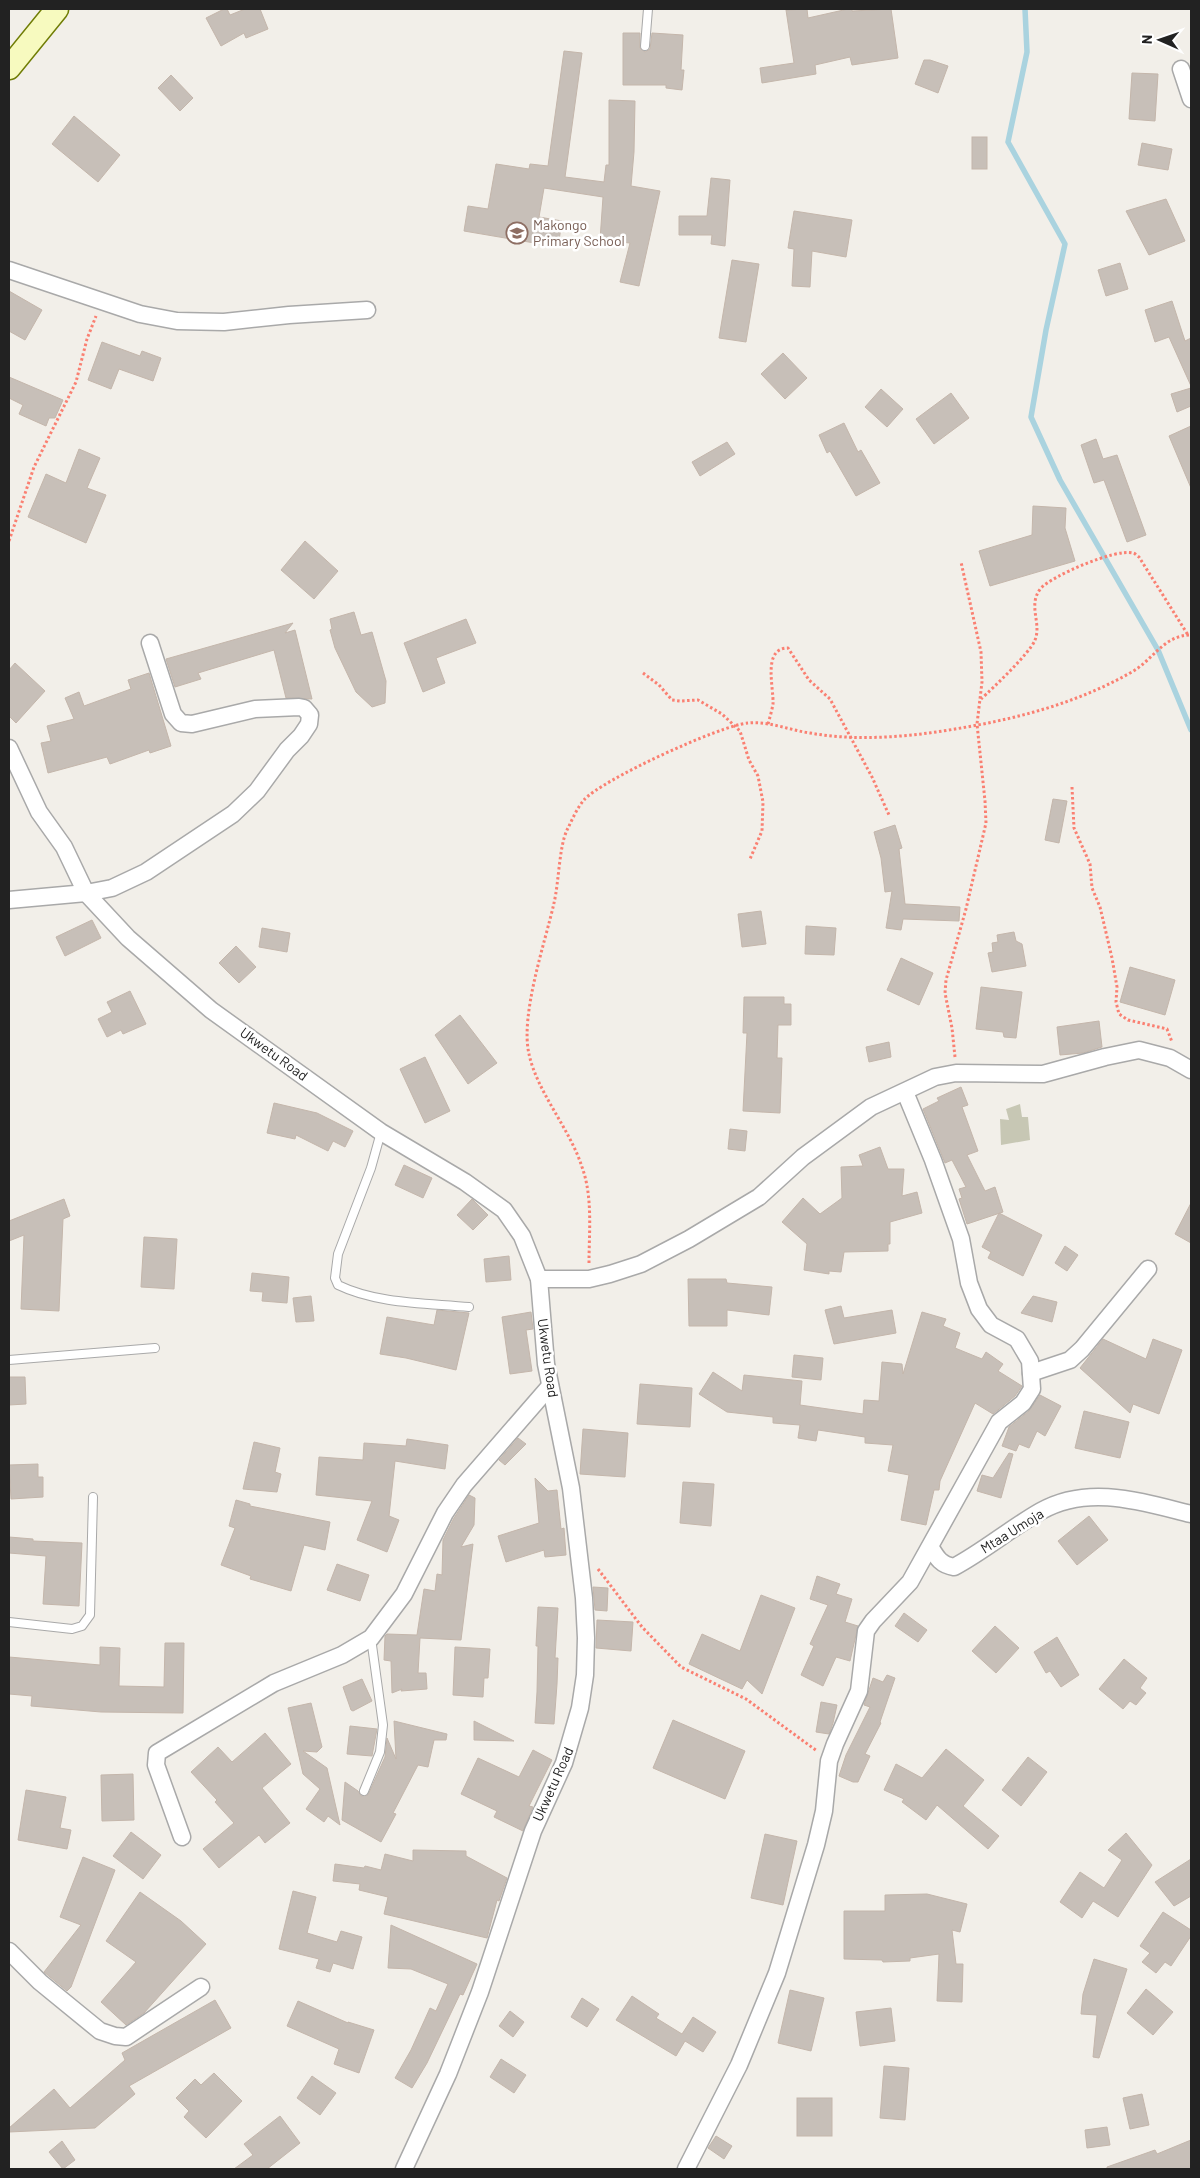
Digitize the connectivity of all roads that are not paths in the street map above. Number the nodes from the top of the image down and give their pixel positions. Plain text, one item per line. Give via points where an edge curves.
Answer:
1 (57, 9) edge
2 (648, 9) edge
3 (646, 46) dead end
4 (9, 68) edge
5 (1181, 69) dead end
6 (1191, 99) edge
7 (9, 270) edge
8 (367, 310) dead end
9 (150, 643) dead end
10 (9, 748) edge
11 (86, 893) junction
12 (9, 900) edge
13 (1191, 1070) edge
14 (905, 1092) junction
15 (381, 1132) junction
16 (1148, 1269) dead end
17 (539, 1279) junction
18 (469, 1307) dead end
19 (155, 1348) dead end
20 (9, 1360) edge
21 (1031, 1373) junction
22 (550, 1386) junction
23 (93, 1497) dead end
24 (1191, 1514) edge
25 (931, 1548) junction
26 (9, 1622) edge
27 (371, 1638) junction
28 (364, 1791) dead end
29 (182, 1836) dead end
30 (9, 1951) edge
31 (201, 1987) dead end
32 (404, 2169) edge
33 (686, 2169) edge

1 - 4 street
2 - 3 lane
5 - 6 street
7 - 8 street via 140,314 177,321 224,322
9 - 11 street via 173,714 181,723 192,724 255,709 299,706 310,715 309,724 257,791 233,814 146,872 112,888
10 - 11 street, Ukwetu Road via 39,812 64,847
11 - 12 street
11 - 15 street, Ukwetu Road via 128,938 211,1010
13 - 14 street via 1170,1058 1139,1050 1043,1074 956,1072 935,1077
14 - 17 street via 871,1107 803,1157 759,1197 640,1264 588,1278
14 - 21 street via 962,1240 969,1283 979,1309 991,1325 1017,1339 1030,1361
15 - 17 street, Ukwetu Road via 466,1182 504,1210 522,1236
15 - 18 lane via 371,1168 338,1254 335,1278 338,1285 354,1293 383,1298
16 - 21 street via 1070,1360
17 - 22 street, Ukwetu Road
19 - 20 lane
21 - 25 street via 1032,1389 1028,1397 999,1422
22 - 27 street via 464,1486 446,1513 404,1594
22 - 32 street, Ukwetu Road via 571,1488 584,1598 585,1674 580,1708 564,1764 532,1831 480,1992 448,2074
23 - 26 lane via 90,1615 82,1626 72,1629
24 - 25 street, Mtaa Umoja via 1103,1496 1077,1498 1043,1510 954,1567 938,1560
25 - 33 street via 910,1582 866,1631 859,1691 829,1761 824,1811 816,1845 778,1973 739,2065
27 - 28 lane via 383,1725 380,1752
27 - 29 street via 342,1655 274,1683 157,1754 156,1765
30 - 31 street via 40,1982 100,2031 115,2036 126,2036

